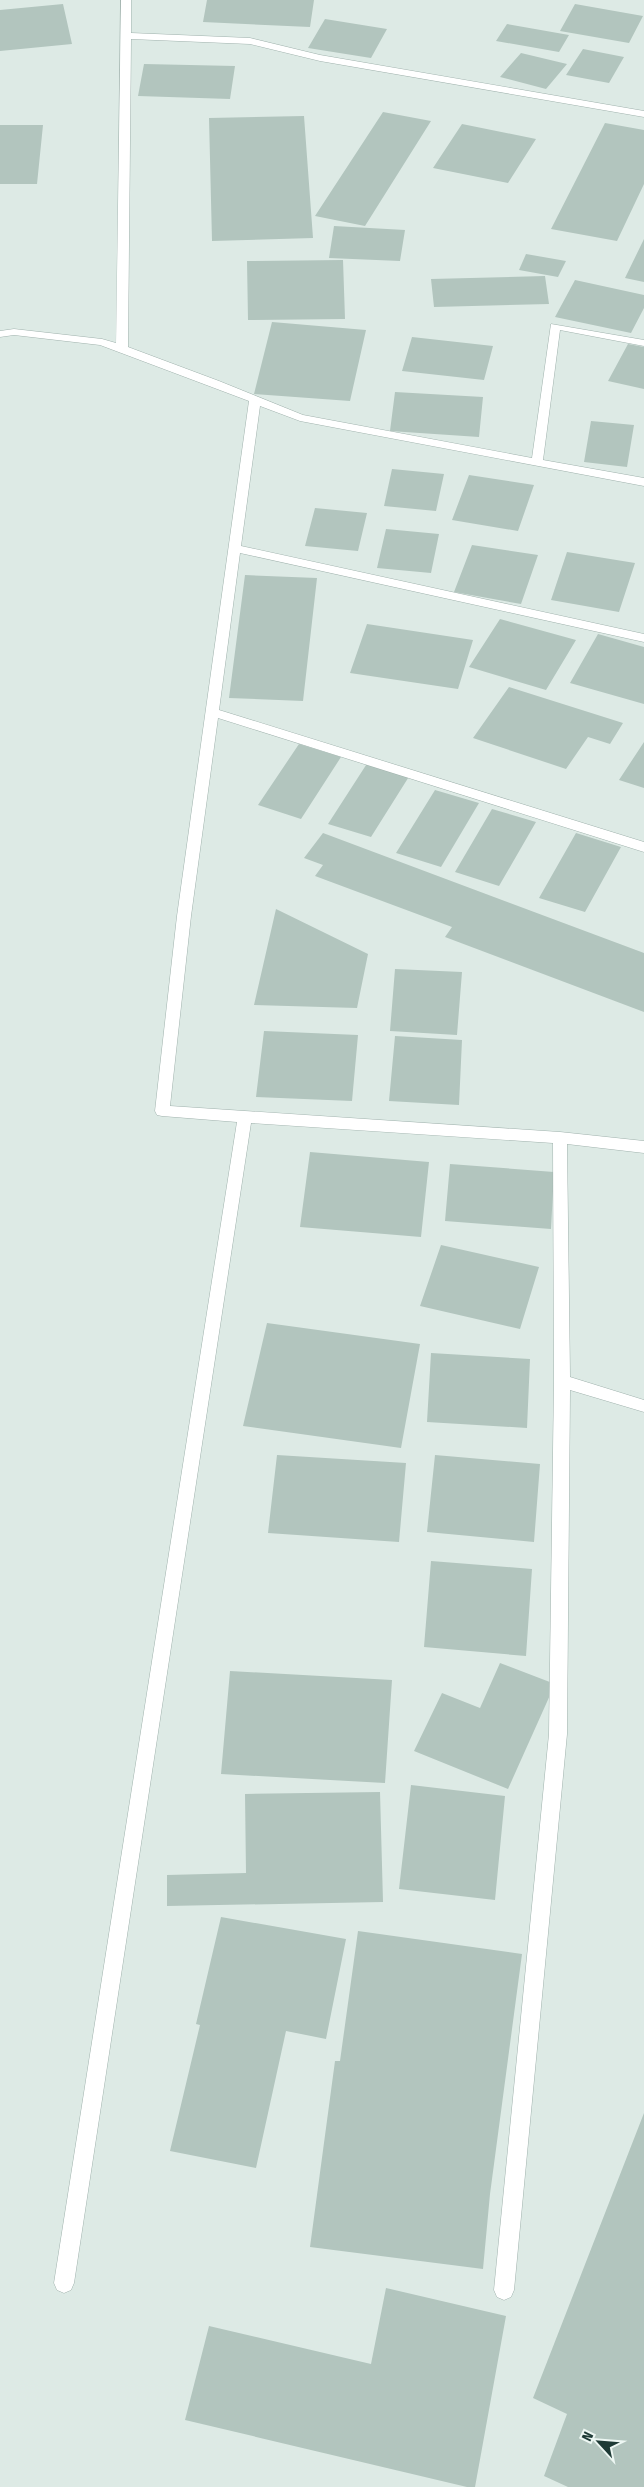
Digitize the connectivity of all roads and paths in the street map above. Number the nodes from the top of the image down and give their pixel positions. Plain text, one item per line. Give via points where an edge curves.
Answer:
1 (126, 0) edge
2 (126, 36) junction
3 (644, 114) edge
4 (0, 334) edge
5 (644, 343) edge
6 (122, 349) junction
7 (255, 400) junction
8 (537, 462) junction
9 (644, 482) edge
10 (234, 548) junction
11 (644, 638) edge
12 (212, 712) junction
13 (644, 847) edge
14 (245, 1117) junction
15 (560, 1138) junction
16 (644, 1147) edge
17 (562, 1381) junction
18 (644, 1406) edge
19 (64, 2283) dead end
20 (504, 2290) dead end

1 - 2 street
2 - 3 street via 250,41 320,58
2 - 6 street
4 - 6 street via 14,332 102,342
5 - 8 street via 555,326
6 - 7 street
7 - 8 street via 300,418
7 - 10 street
8 - 9 street
10 - 11 street
10 - 12 street
12 - 13 street
12 - 14 street via 162,1112
14 - 15 street
14 - 19 street
15 - 16 street
15 - 17 street
17 - 18 street
17 - 20 street via 558,1734

